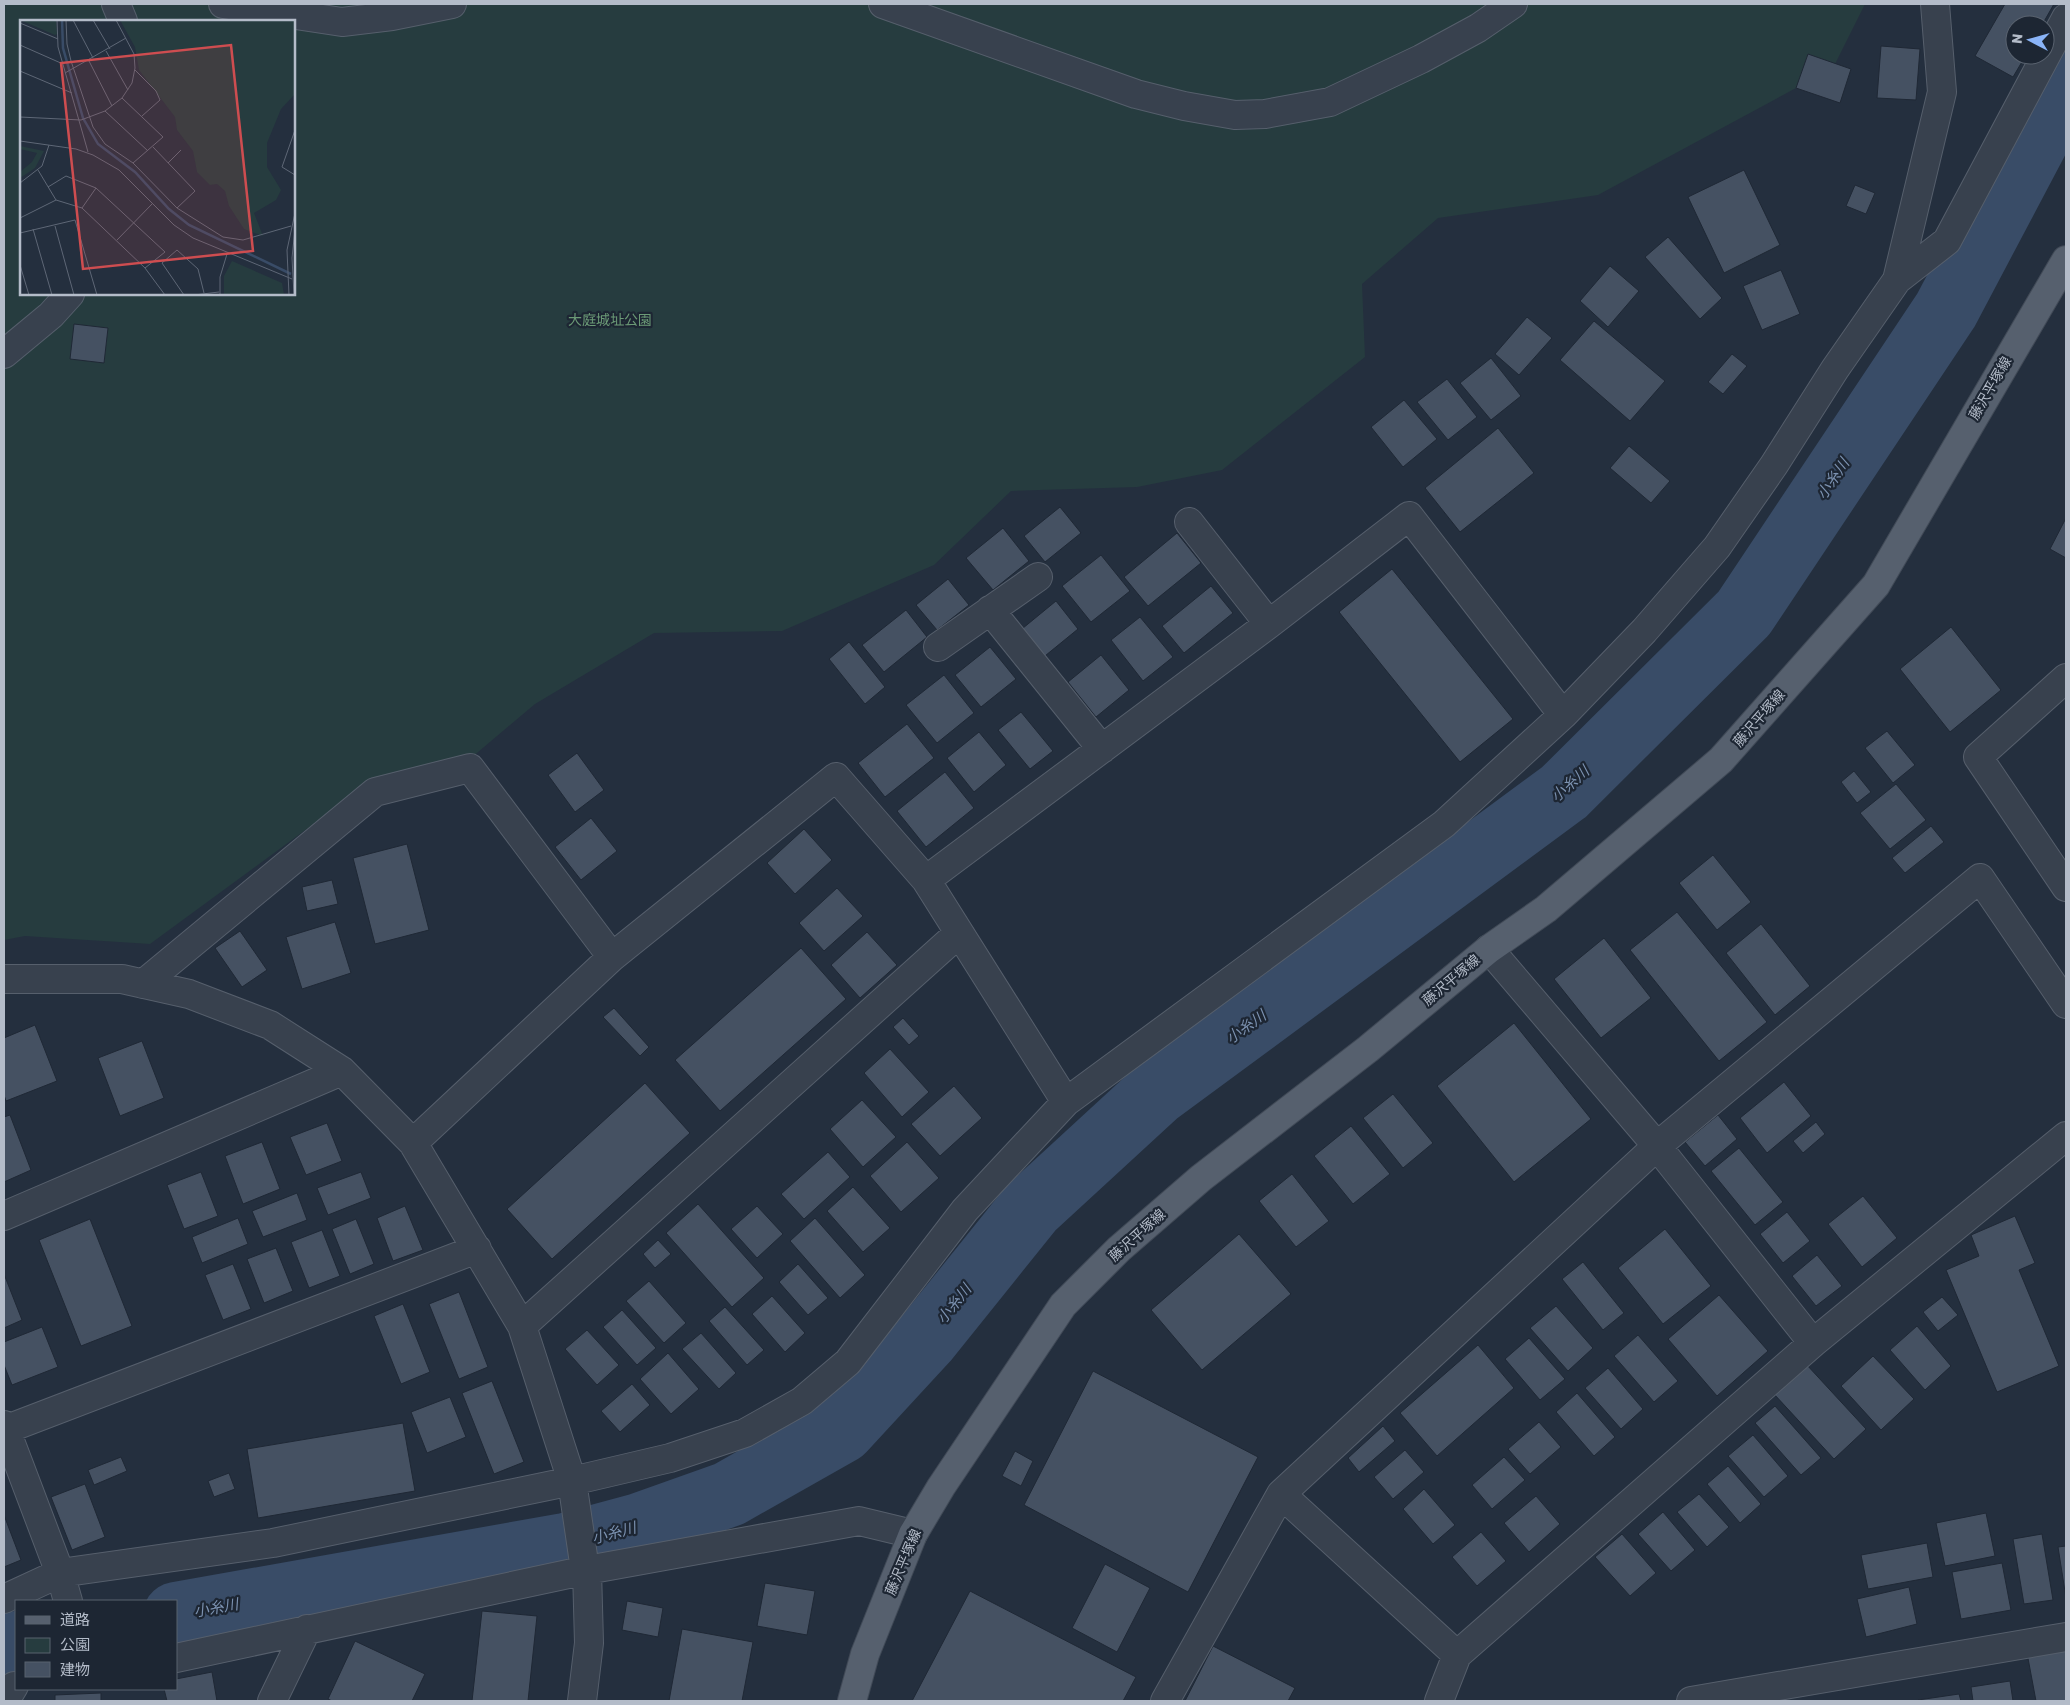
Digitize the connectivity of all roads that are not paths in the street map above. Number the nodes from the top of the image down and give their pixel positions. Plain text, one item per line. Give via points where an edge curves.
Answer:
1 (116, 4) edge
2 (223, 4) edge
3 (452, 4) edge
4 (882, 4) edge
5 (1512, 4) edge
6 (1934, 4) edge
7 (344, 13) edge
8 (2066, 18) edge
9 (123, 20) edge
10 (2066, 260) edge
11 (1897, 280) junction
12 (69, 295) edge
13 (4, 354) edge
14 (1189, 522) dead end
15 (1038, 577) dead end
16 (990, 610) junction
17 (1269, 624) junction
18 (938, 647) dead end
19 (2066, 678) edge
20 (1563, 715) junction
21 (1102, 749) junction
22 (926, 880) junction
23 (2066, 887) edge
24 (959, 933) junction
25 (1489, 948) junction
26 (612, 957) junction
27 (4, 979) edge
28 (143, 984) junction
29 (2066, 1004) edge
30 (342, 1071) junction
31 (1066, 1102) junction
32 (2066, 1136) edge
33 (413, 1143) junction
34 (1657, 1146) junction
35 (4, 1216) edge
36 (477, 1249) junction
37 (522, 1326) junction
38 (1813, 1343) junction
39 (5, 1427) edge
40 (572, 1481) junction
41 (1281, 1494) junction
42 (913, 1534) junction
43 (585, 1563) junction
44 (60, 1573) junction
45 (4, 1599) edge
46 (68, 1600) edge
47 (307, 1629) junction
48 (2066, 1637) edge
49 (1457, 1655) junction
50 (178, 1658) edge
51 (272, 1701) edge
52 (582, 1701) edge
53 (852, 1701) edge
54 (1165, 1701) edge
55 (1439, 1701) edge
56 (1691, 1701) edge

1 - 9 street
2 - 7 street
3 - 7 street via 392,16
4 - 5 street via 1136,94 1235,115 1265,114 1330,102 1421,59 1478,28
6 - 11 street via 1942,92
8 - 11 street via 1947,241
10 - 25 main road, 藤沢平塚線 via 1876,585 1721,760 1546,909
11 - 20 street via 1717,547 1644,631
12 - 13 street via 52,315
14 - 17 street
15 - 16 street
16 - 18 street
16 - 21 street
17 - 20 street via 1408,516
17 - 21 street
19 - 23 street via 1978,757
20 - 31 street via 1444,824
21 - 22 street
22 - 24 street
22 - 26 street via 836,777
24 - 31 street
24 - 37 street
25 - 34 street
25 - 42 main road, 藤沢平塚線 via 1368,1049 1201,1178 1119,1249 1070,1298 941,1487
26 - 28 street via 470,768 376,792
26 - 33 street
27 - 28 street via 122,980
28 - 30 street via 189,994 270,1024
29 - 34 street via 1980,878
30 - 33 street
30 - 35 street
31 - 40 street via 964,1210 848,1362 802,1401 745,1432 670,1458
32 - 38 street
33 - 36 street
34 - 38 street
34 - 41 street
36 - 37 street
36 - 39 street
37 - 40 street
38 - 49 street
39 - 44 street
40 - 43 street
40 - 44 street via 273,1543
41 - 49 street
41 - 54 street
42 - 43 street via 859,1521
42 - 53 main road, 藤沢平塚線 via 865,1654
43 - 47 street
43 - 52 street via 589,1643
44 - 45 street
44 - 46 street
47 - 50 street
47 - 51 street
48 - 56 street
49 - 55 street

